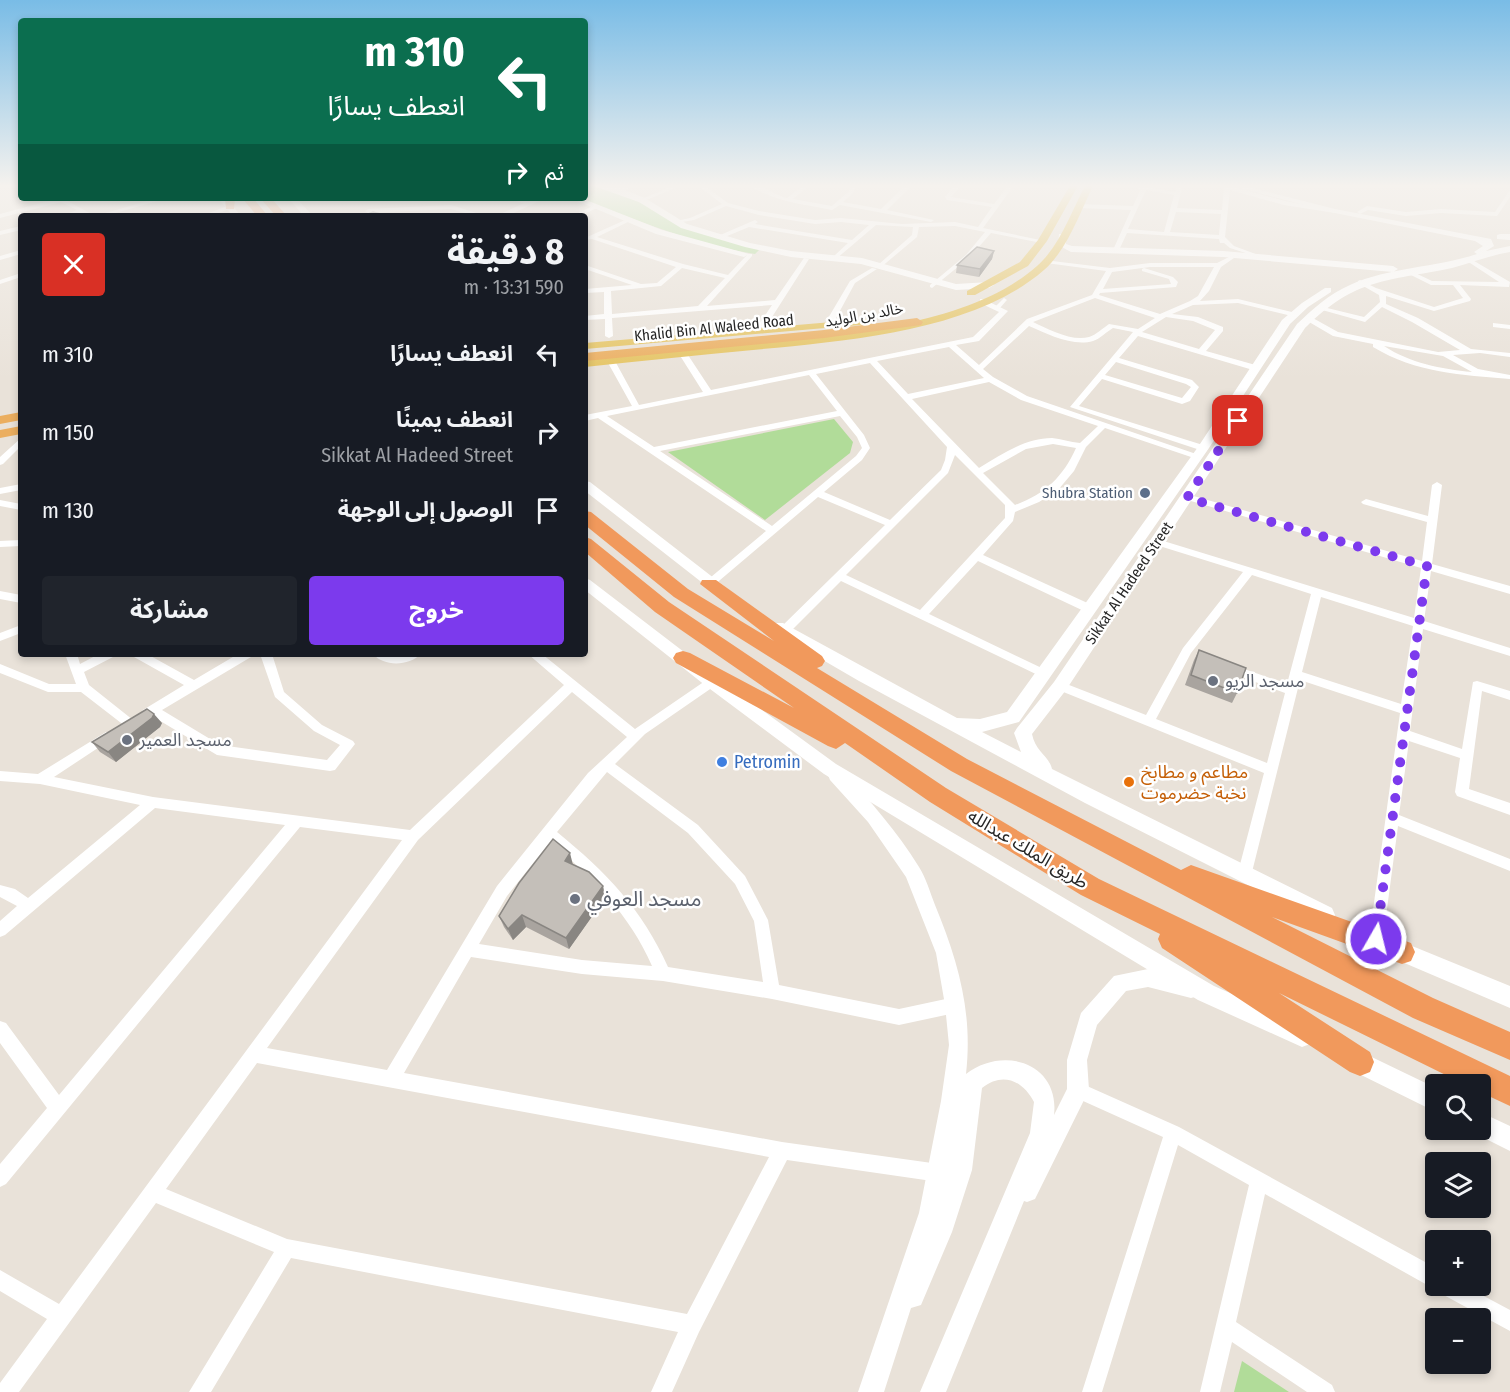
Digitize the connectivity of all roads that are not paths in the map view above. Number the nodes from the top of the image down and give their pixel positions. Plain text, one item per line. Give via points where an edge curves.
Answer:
1 (622, 249) edge
2 (724, 249) edge
3 (770, 249) edge
4 (845, 249) edge
5 (900, 249) edge
6 (974, 249) edge
7 (1035, 249) edge
8 (1054, 249) edge
9 (1098, 249) edge
10 (1225, 249) edge
11 (1236, 249) edge
12 (1486, 249) edge
13 (1510, 249) edge
14 (1116, 250) joint
15 (18, 253) edge
16 (750, 255) junction
17 (836, 256) junction
18 (1227, 256) junction
19 (1207, 257) junction
20 (0, 258) edge
21 (1266, 258) junction
22 (806, 259) junction
23 (1469, 260) junction
24 (1046, 261) junction
25 (1218, 265) junction
26 (681, 266) junction
27 (1134, 267) junction
28 (588, 268) edge
29 (877, 268) junction
30 (1339, 268) junction
31 (1110, 270) junction
32 (1405, 271) junction
33 (1383, 274) junction
34 (18, 276) edge
35 (730, 277) junction
36 (1510, 277) edge
37 (1498, 278) junction
38 (1357, 281) junction
39 (0, 282) edge
40 (1455, 283) junction
41 (935, 285) junction
42 (989, 285) junction
43 (643, 286) junction
44 (1508, 286) edge
45 (607, 289) junction
46 (1376, 290) junction
47 (588, 291) edge
48 (1097, 294) junction
49 (954, 298) dead end
50 (1004, 300) dead end
51 (983, 301) junction
52 (778, 302) junction
53 (1192, 303) junction
54 (1381, 304) junction
55 (998, 307) junction
56 (701, 308) junction
57 (1319, 308) junction
58 (1293, 315) junction
59 (608, 316) junction
60 (1164, 316) junction
61 (588, 318) edge
62 (1308, 319) junction
63 (831, 320) dead end
64 (917, 322) joint
65 (1028, 323) junction
66 (854, 324) junction
67 (1496, 325) dead end
68 (762, 326) dead end
69 (1510, 327) edge
70 (1138, 332) junction
71 (609, 336) dead end
72 (1370, 341) junction
73 (954, 343) junction
74 (588, 346) edge
75 (686, 348) junction
76 (588, 352) edge
77 (1202, 352) junction
78 (1469, 352) junction
79 (1445, 354) junction
80 (1510, 355) edge
81 (588, 357) edge
82 (1114, 359) junction
83 (611, 361) junction
84 (873, 362) junction
85 (588, 363) edge
86 (982, 367) junction
87 (1256, 368) junction
88 (812, 374) junction
89 (1485, 375) junction
90 (1100, 376) junction
91 (1510, 377) edge
92 (990, 379) junction
93 (710, 393) junction
94 (906, 397) junction
95 (1074, 407) junction
96 (18, 408) edge
97 (637, 408) junction
98 (0, 411) edge
99 (842, 413) junction
100 (588, 415) edge
101 (600, 415) junction
102 (18, 417) edge
103 (0, 420) edge
104 (1103, 425) junction
105 (12, 434) edge
106 (1082, 446) junction
107 (952, 447) junction
108 (654, 450) junction
109 (1200, 452) junction
110 (0, 462) edge
111 (978, 472) junction
112 (1437, 485) dead end
113 (588, 487) edge
114 (18, 488) edge
115 (0, 491) edge
116 (818, 493) junction
117 (1187, 498) junction
118 (1366, 502) dead end
119 (0, 503) edge
120 (18, 506) edge
121 (1010, 510) junction
122 (588, 518) edge
123 (1432, 521) junction
124 (891, 524) junction
125 (772, 531) junction
126 (1157, 542) junction
127 (18, 543) edge
128 (0, 544) edge
129 (588, 545) edge
130 (976, 556) junction
131 (1427, 566) junction
132 (1250, 571) junction
133 (839, 576) junction
134 (709, 584) junction
135 (588, 585) edge
136 (1510, 590) edge
137 (1317, 592) junction
138 (0, 595) edge
139 (18, 598) edge
140 (1090, 609) junction
141 (921, 616) junction
142 (1419, 623) junction
143 (18, 630) edge
144 (784, 631) junction
145 (0, 637) edge
146 (1510, 652) edge
147 (72, 657) edge
148 (104, 657) edge
149 (143, 657) edge
150 (242, 657) edge
151 (267, 657) edge
152 (383, 657) edge
153 (408, 657) edge
154 (538, 657) edge
155 (683, 658) junction
156 (1218, 663) edge
157 (0, 668) edge
158 (75, 671) junction
159 (1044, 674) junction
160 (1296, 674) junction
161 (712, 682) junction
162 (193, 685) junction
163 (572, 685) junction
164 (1060, 686) junction
165 (84, 688) junction
166 (1290, 690) junction
167 (1510, 696) edge
168 (153, 710) junction
169 (1407, 711) junction
170 (1021, 721) junction
171 (1149, 721) junction
172 (129, 723) junction
173 (953, 724) junction
174 (1404, 734) junction
175 (635, 736) junction
176 (1465, 755) junction
177 (606, 764) junction
178 (958, 765) junction
179 (830, 769) junction
180 (1271, 770) junction
181 (0, 776) edge
182 (40, 779) junction
183 (1061, 782) junction
184 (938, 795) junction
185 (153, 802) junction
186 (1510, 809) edge
187 (1392, 818) junction
188 (297, 820) junction
189 (548, 832) junction
190 (413, 836) junction
191 (1110, 846) junction
192 (1510, 865) edge
193 (1244, 876) junction
194 (1090, 887) junction
195 (0, 891) edge
196 (29, 906) junction
197 (0, 930) edge
198 (1376, 939) junction
199 (467, 949) junction
200 (1402, 952) junction
201 (663, 974) junction
202 (772, 991) junction
203 (1206, 993) junction
204 (1510, 997) edge
205 (955, 1005) junction
206 (0, 1029) edge
207 (1510, 1046) edge
208 (253, 1054) junction
209 (1360, 1062) junction
210 (391, 1079) junction
211 (1078, 1090) junction
212 (1510, 1091) edge
213 (1425, 1095) edge
214 (58, 1108) junction
215 (1491, 1130) edge
216 (1173, 1133) junction
217 (1510, 1139) edge
218 (782, 1150) junction
219 (939, 1173) junction
220 (0, 1178) edge
221 (1259, 1181) junction
222 (152, 1192) junction
223 (287, 1248) junction
224 (1425, 1273) edge
225 (0, 1280) edge
226 (1465, 1296) edge
227 (61, 1316) junction
228 (963, 1317) junction
229 (1510, 1321) edge
230 (692, 1326) junction
231 (1225, 1326) junction
232 (879, 1368) junction
233 (6, 1392) edge
234 (199, 1392) edge
235 (661, 1392) edge
236 (871, 1392) edge
237 (933, 1392) edge
238 (1092, 1392) edge
239 (1210, 1392) edge
240 (1325, 1392) edge

1 - 26 street
2 - 16 main road
3 - 17 main road
4 - 17 street
5 - 29 street
6 - 41 street
7 - 42 main road, خالد بن الوليد via 1024,264
8 - 24 main road, خالد بن الوليد
9 - 14 main road
10 - 18 street
11 - 21 street
12 - 32 main road, Sikkat Al Hadeed Street
13 - 23 main road, Sikkat Al Hadeed Street
14 - 18 main road
15 - 20 street
16 - 22 main road
16 - 35 street
17 - 29 main road
18 - 19 main road
18 - 21 main road
18 - 25 street
18 - 30 main road
19 - 24 main road via 1063,251
19 - 25 street
21 - 32 main road
22 - 29 main road
22 - 52 street
23 - 32 main road, Sikkat Al Hadeed Street
23 - 37 street
24 - 31 street
24 - 51 main road, خالد بن الوليد via 1007,290
25 - 27 street
25 - 53 street via 1203,298
26 - 35 street
26 - 43 street via 658,285
27 - 31 street
27 - 48 street via 1171,278 1174,286
28 - 43 street
29 - 41 main road
29 - 63 street via 852,282
30 - 33 main road
30 - 38 main road via 1355,273
31 - 48 street
32 - 33 main road, Sikkat Al Hadeed Street
32 - 40 street via 1431,283
33 - 38 main road, Sikkat Al Hadeed Street
34 - 39 street
35 - 56 street
36 - 37 street
37 - 44 street
38 - 46 street
38 - 57 main road, Sikkat Al Hadeed Street
38 - 58 main road, Sikkat Al Hadeed Street via 1319,295
40 - 44 street
40 - 46 street via 1467,298 1434,309
41 - 42 main road
41 - 49 main road
42 - 66 main road, خالد بن الوليد via 919,312
43 - 45 street
45 - 47 street
45 - 59 street
46 - 54 street via 1382,294
48 - 60 street
48 - 65 street
50 - 55 street
51 - 55 street
51 - 64 main road, خالد بن الوليد
52 - 56 street
52 - 68 street
53 - 58 street via 1238,301
53 - 60 street
54 - 57 street via 1365,320
54 - 78 street
55 - 73 street via 1003,314 976,339
56 - 59 street
57 - 62 main road, Sikkat Al Hadeed Street
58 - 87 main road, Sikkat Al Hadeed Street
59 - 61 street
59 - 71 street
60 - 70 street
60 - 77 street via 1195,319 1220,329
62 - 72 street via 1336,334
62 - 117 main road, Sikkat Al Hadeed Street
64 - 75 highway, Khalid Bin Al Waleed Road
65 - 70 street via 1081,340 1094,339 1112,326
65 - 86 street
66 - 74 main road, خالد بن الوليد
66 - 75 highway, Khalid Bin Al Waleed Road
67 - 69 street
70 - 77 street
70 - 82 street
72 - 79 street
72 - 89 street via 1399,358
73 - 84 street
73 - 86 street
75 - 76 highway, Khalid Bin Al Waleed Road
75 - 81 highway, Khalid Bin Al Waleed Road
75 - 83 main road
75 - 93 street
77 - 87 street
78 - 79 street
78 - 80 street
79 - 89 street
82 - 90 street
82 - 90 street via 1195,387 1182,401
83 - 85 main road
83 - 97 street
84 - 88 street
84 - 94 street
86 - 92 street
86 - 95 street via 1037,396
87 - 109 main road, Sikkat Al Hadeed Street
88 - 93 street
88 - 99 street
89 - 91 street
90 - 95 street
92 - 94 street
92 - 104 street via 1024,398
93 - 97 street
94 - 107 street
95 - 109 street
96 - 98 highway
97 - 101 street
99 - 108 street
99 - 116 street via 866,448
100 - 101 street
101 - 108 street
102 - 103 highway
104 - 106 street
104 - 109 street
105 - 110 street
106 - 111 street via 1039,442
106 - 121 street via 1057,489
107 - 111 street
107 - 124 street via 945,471
108 - 125 street
109 - 140 main road, Sikkat Al Hadeed Street
111 - 121 street via 1010,504
112 - 123 street
113 - 134 main road
114 - 115 street
116 - 124 street
116 - 125 street
117 - 126 main road, Sikkat Al Hadeed Street
117 - 131 street
118 - 123 street
119 - 120 street
121 - 130 street via 1010,519
122 - 178 highway, طريق الملك عبدالله via 681,592
123 - 131 street
124 - 133 street
125 - 134 street
126 - 132 street
126 - 164 main road, Sikkat Al Hadeed Street
127 - 128 street
129 - 184 highway, طريق الملك عبدالله via 662,607
130 - 140 street
130 - 141 street
131 - 136 street
131 - 142 street
132 - 137 street
132 - 171 street
133 - 141 street
133 - 144 street
134 - 144 main road
134 - 178 highway
135 - 155 main road
137 - 142 street
137 - 160 street
138 - 139 street
140 - 159 main road, Sikkat Al Hadeed Street
141 - 159 street
142 - 146 street
142 - 169 street
143 - 145 street
144 - 173 main road
147 - 158 street
148 - 158 street
149 - 162 street
150 - 162 street
151 - 168 street via 279,694 318,728 349,744 330,766 217,750
152 - 153 street
154 - 163 street
155 - 161 main road
155 - 184 highway
156 - 166 street
157 - 165 street via 48,688
158 - 165 street
159 - 170 main road, Sikkat Al Hadeed Street
160 - 166 street
160 - 169 street
161 - 175 street
161 - 179 main road
162 - 168 street
163 - 175 street
163 - 190 street
164 - 170 main road, Sikkat Al Hadeed Street
164 - 171 street
165 - 172 street
166 - 180 street
167 - 176 street via 1477,685
168 - 172 street
169 - 174 street
170 - 173 main road via 980,726
170 - 183 main road via 1024,745 1031,757
171 - 180 street
172 - 182 street
173 - 183 main road
174 - 176 street
174 - 187 street
175 - 177 street
176 - 186 street via 1462,792
177 - 189 street
177 - 202 street via 693,829 740,880 761,920
178 - 191 highway, طريق الملك عبدالله
179 - 203 main road
179 - 205 street via 874,817 913,873 945,953
180 - 193 street
181 - 182 street
182 - 185 street
183 - 193 main road
184 - 194 highway, طريق الملك عبدالله
185 - 188 street
185 - 196 street
187 - 192 street
187 - 198 street
188 - 190 street
188 - 214 street
189 - 199 street via 501,891
189 - 201 street via 586,863 628,907 653,948
190 - 208 street
191 - 200 highway
191 - 207 highway, طريق الملك عبدالله via 1423,1008
193 - 198 main road
194 - 209 highway
194 - 212 highway, طريق الملك عبدالله
195 - 196 street
196 - 197 street
198 - 200 main road
199 - 201 street via 582,967
199 - 210 street
200 - 204 main road
201 - 202 street
202 - 205 street via 899,1017
203 - 209 main road
203 - 211 street via 1148,978 1121,983 1088,1020 1077,1060
205 - 219 street via 958,1045
206 - 214 street
208 - 210 street
208 - 222 street
209 - 213 main road
210 - 218 street
211 - 216 street
211 - 228 street
214 - 220 street
215 - 217 main road
216 - 221 street
216 - 238 street
218 - 219 street
218 - 230 street
219 - 232 street via 930,1213
221 - 224 street
221 - 231 street
222 - 223 street
222 - 227 street
223 - 230 street
223 - 234 street
225 - 227 street
226 - 229 street
227 - 233 street
228 - 232 street via 1041,1133 1045,1101 1030,1078 1003,1067 984,1071 972,1082 961,1170 940,1232
228 - 237 street
230 - 235 street
231 - 239 street
231 - 240 street
232 - 236 street

